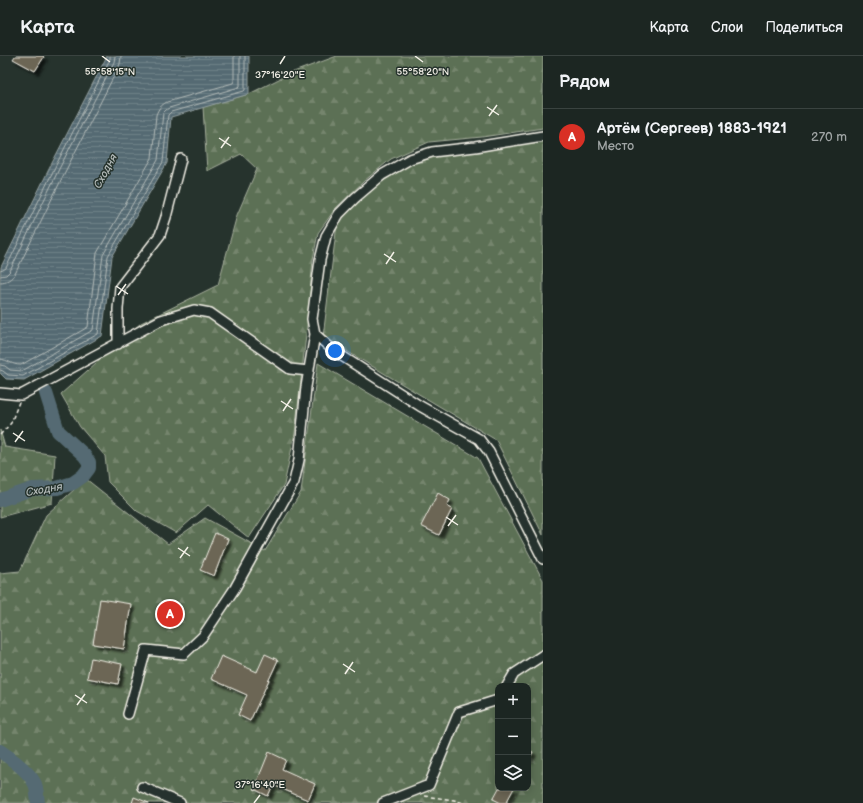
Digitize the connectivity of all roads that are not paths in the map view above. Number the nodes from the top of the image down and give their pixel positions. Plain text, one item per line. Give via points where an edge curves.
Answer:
1 (543, 136) edge
2 (181, 159) dead end
3 (315, 334) junction
4 (118, 344) junction
5 (309, 371) junction
6 (0, 393) edge
7 (543, 559) edge
8 (543, 655) edge
9 (509, 683) edge
10 (495, 701) edge
11 (128, 714) dead end
12 (142, 787) dead end
13 (180, 803) edge
14 (384, 803) edge

1 - 3 street via 432,152 410,159 382,175 355,198 339,214 326,236 312,319
2 - 4 street via 160,235 120,287
3 - 5 street
3 - 7 street via 334,351 420,406 479,439 489,452
4 - 5 street via 161,320 194,310 210,313 290,369
4 - 6 street via 21,395
5 - 11 street via 299,460 294,482 235,588 203,636 184,654 146,650
8 - 9 street via 514,674
10 - 14 street via 459,712 429,785
12 - 13 street

